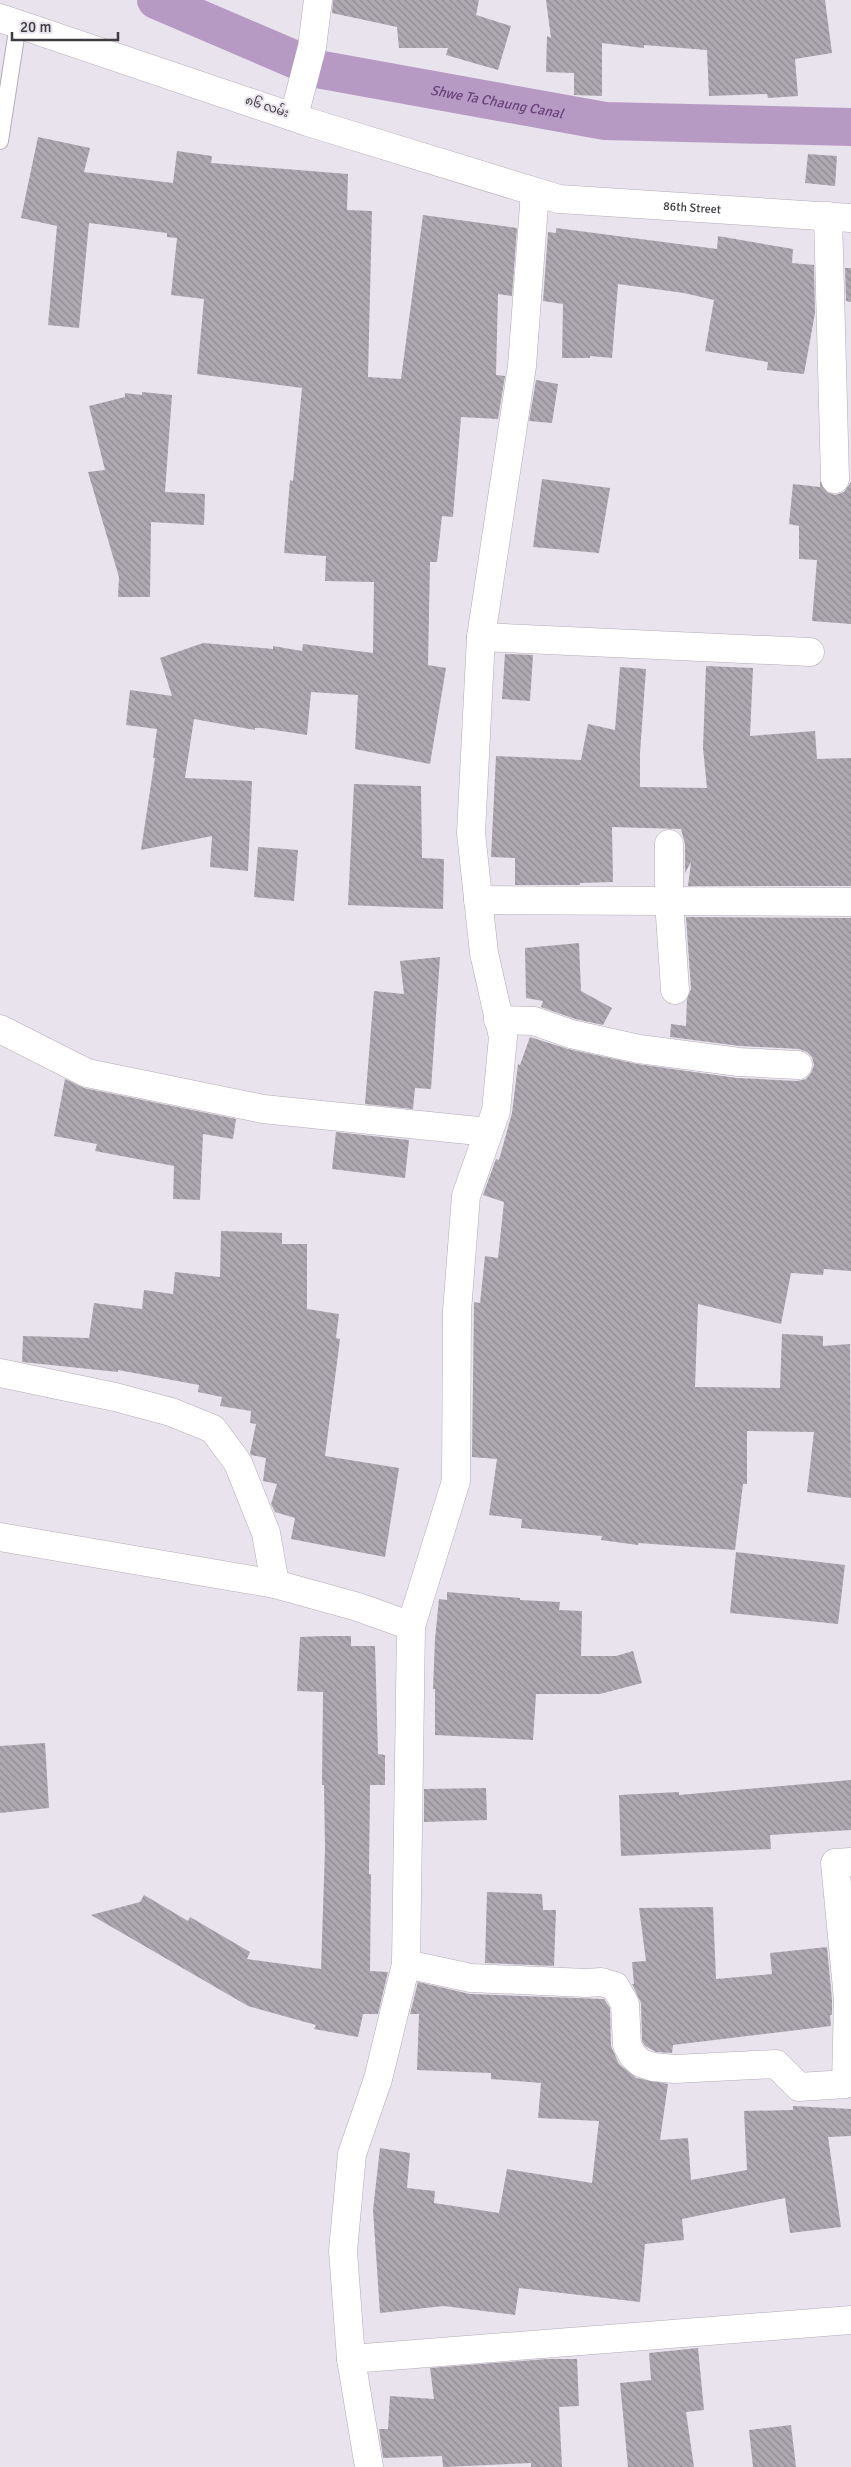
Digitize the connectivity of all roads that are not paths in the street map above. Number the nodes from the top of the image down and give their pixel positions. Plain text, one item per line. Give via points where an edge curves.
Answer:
1 (318, 0) edge
2 (9, 21) edge
3 (294, 116) junction
4 (0, 141) edge
5 (535, 192) junction
6 (839, 217) edge
7 (835, 478) dead end
8 (481, 637) junction
9 (810, 652) dead end
10 (669, 844) dead end
11 (478, 900) junction
12 (669, 901) junction
13 (851, 902) edge
14 (675, 990) dead end
15 (498, 1020) junction
16 (0, 1029) edge
17 (798, 1065) dead end
18 (488, 1132) junction
19 (0, 1373) edge
20 (0, 1538) edge
21 (276, 1584) junction
22 (411, 1626) junction
23 (851, 1862) edge
24 (406, 1964) junction
25 (851, 2320) edge
26 (351, 2359) junction
27 (369, 2467) edge

1 - 3 street via 312,47
2 - 3 street, ၈၆ လမ်း
2 - 4 lane
3 - 5 street, ၈၆ လမ်း
5 - 6 street, 86th Street via 559,199
5 - 8 street via 522,366
6 - 7 street
8 - 9 street
8 - 11 street via 471,833
10 - 12 street
11 - 12 street
11 - 15 street via 484,953
12 - 13 street
12 - 14 street
15 - 17 street via 534,1021 571,1034 639,1049 739,1062
15 - 18 street via 502,1037 496,1111
16 - 18 street via 87,1073 262,1109
18 - 22 street via 466,1196 457,1310 456,1481
19 - 21 street via 115,1397 171,1412 213,1429 238,1463 266,1532
20 - 21 street
21 - 22 street
22 - 24 street
23 - 24 street via 835,1863 848,1999 846,2084 799,2087 776,2064 674,2069 653,2067 641,2063 627,2045 625,2004 615,1986 601,1982 471,1978
24 - 26 street via 378,2079 352,2154 343,2251
25 - 26 street
26 - 27 street

